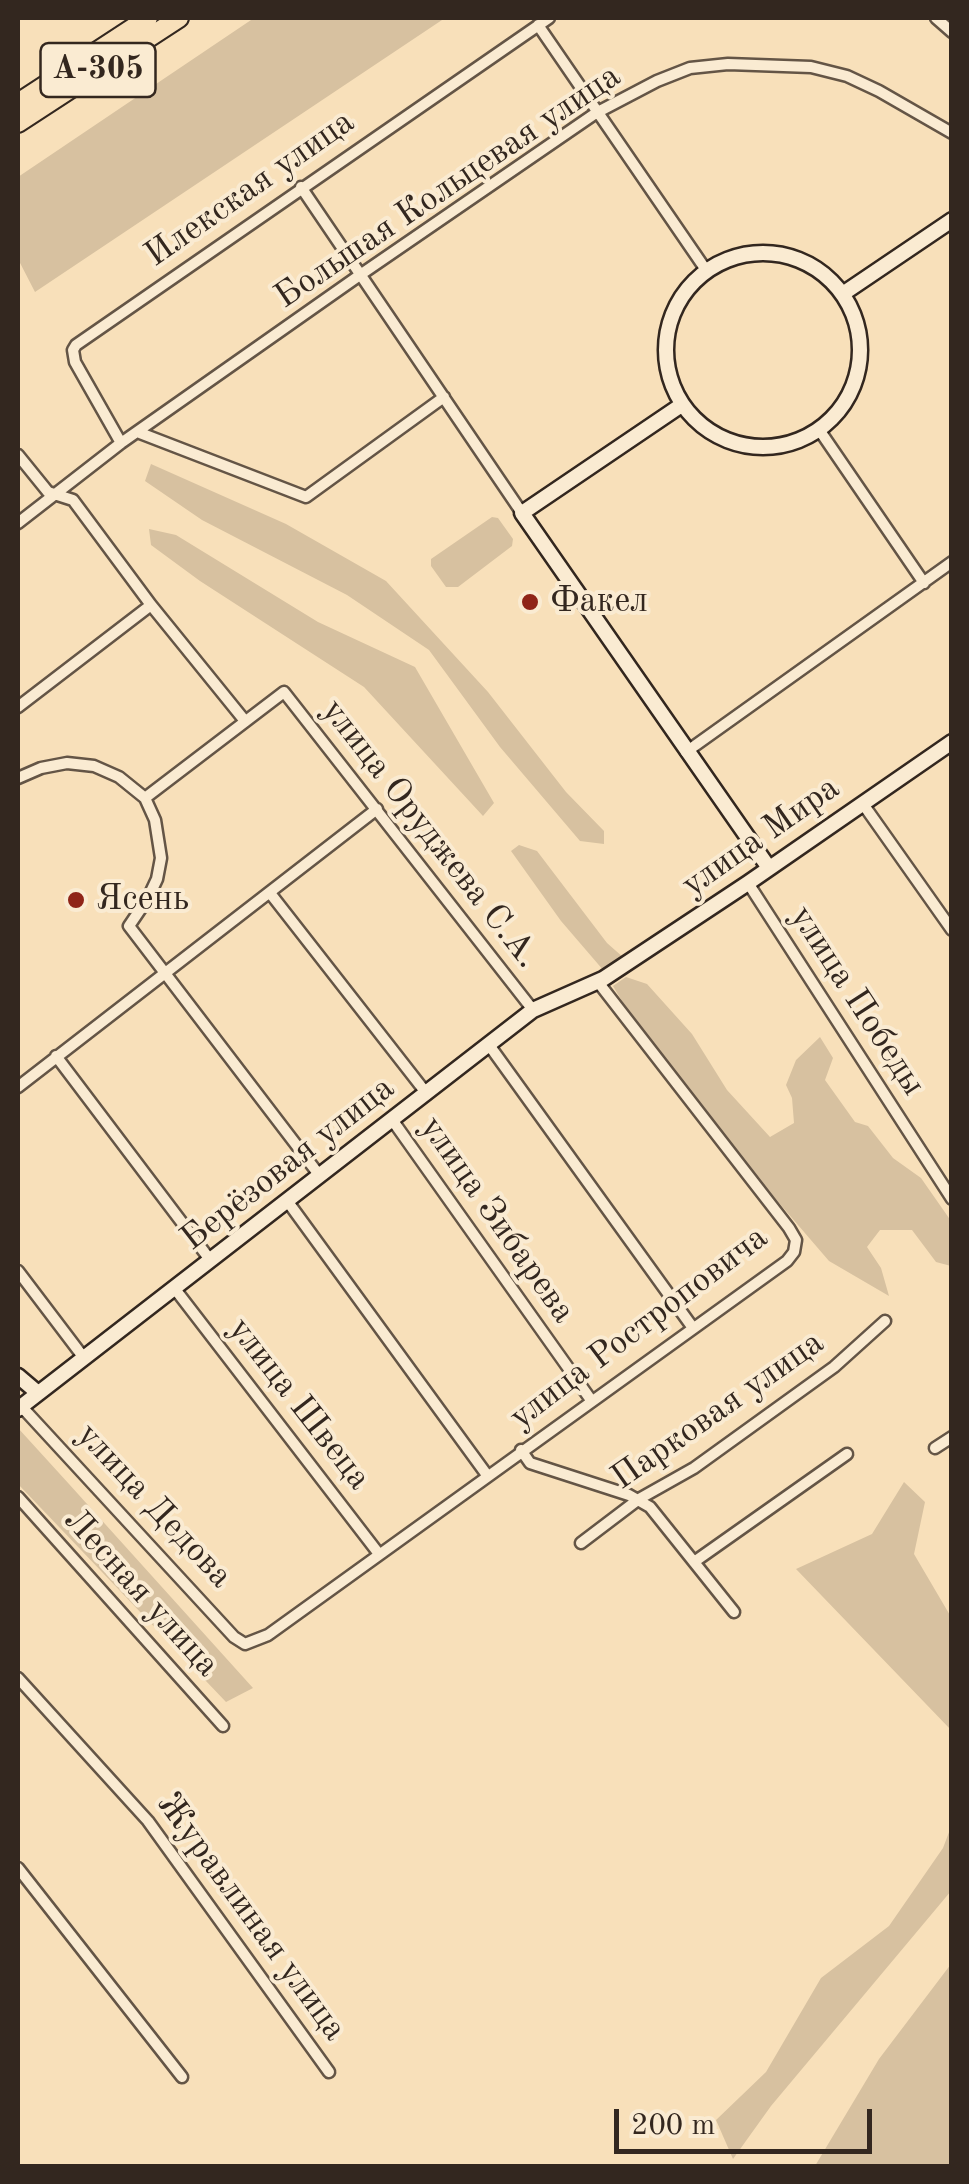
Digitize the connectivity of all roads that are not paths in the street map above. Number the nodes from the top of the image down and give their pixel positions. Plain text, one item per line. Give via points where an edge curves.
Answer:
1 (148, 18) edge
2 (179, 18) edge
3 (549, 18) edge
4 (936, 18) edge
5 (538, 25) junction
6 (952, 32) edge
7 (18, 104) edge
8 (596, 113) junction
9 (18, 123) edge
10 (952, 133) edge
11 (301, 187) junction
12 (952, 220) edge
13 (706, 270) junction
14 (360, 276) junction
15 (844, 293) junction
16 (444, 397) junction
17 (680, 406) junction
18 (820, 431) junction
19 (140, 432) junction
20 (122, 443) junction
21 (18, 455) edge
22 (57, 494) junction
23 (522, 513) junction
24 (18, 523) edge
25 (952, 562) edge
26 (924, 583) junction
27 (151, 605) junction
28 (18, 707) edge
29 (245, 721) junction
30 (952, 742) edge
31 (686, 752) junction
32 (18, 778) edge
33 (145, 798) junction
34 (863, 804) junction
35 (377, 809) junction
36 (770, 868) junction
37 (748, 884) junction
38 (270, 893) junction
39 (952, 930) edge
40 (165, 975) junction
41 (600, 980) junction
42 (533, 1010) junction
43 (489, 1045) junction
44 (56, 1056) junction
45 (18, 1086) edge
46 (427, 1094) junction
47 (393, 1120) junction
48 (320, 1176) junction
49 (952, 1200) edge
50 (288, 1202) junction
51 (212, 1261) junction
52 (18, 1271) edge
53 (175, 1289) junction
54 (885, 1322) dead end
55 (694, 1328) junction
56 (84, 1358) junction
57 (18, 1376) edge
58 (38, 1393) junction
59 (592, 1400) junction
60 (19, 1407) edge
61 (952, 1437) edge
62 (935, 1448) dead end
63 (521, 1450) junction
64 (847, 1454) dead end
65 (487, 1474) junction
66 (18, 1497) edge
67 (639, 1499) junction
68 (581, 1544) dead end
69 (379, 1554) junction
70 (694, 1562) junction
71 (734, 1612) dead end
72 (245, 1644) joint
73 (18, 1678) edge
74 (222, 1726) dead end
75 (20, 1871) edge
76 (329, 2072) dead end
77 (182, 2077) dead end

1 - 7 highway, А-305
2 - 9 highway, А-305
3 - 5 street, Илекская улица
4 - 6 street
5 - 8 street
5 - 11 street, Илекская улица
8 - 10 street, Большая Кольцевая улица via 690,68 774,63 847,76
8 - 13 street
8 - 14 street, Большая Кольцевая улица
11 - 14 street
11 - 20 street, Илекская улица via 76,344 75,362
12 - 15 street
13 - 15 street via 734,256 791,256
13 - 17 street via 674,307 666,332 668,371
14 - 16 street
14 - 19 street, Большая Кольцевая улица
15 - 18 street via 858,330 858,368 850,394
16 - 19 street via 306,497
16 - 23 street
17 - 18 street via 711,432 740,444 780,447
17 - 23 street
18 - 26 street
19 - 20 street, Большая Кольцевая улица
20 - 22 street, Большая Кольцевая улица
21 - 22 street via 40,485
22 - 24 street, Большая Кольцевая улица
22 - 27 street via 73,500
23 - 31 street
25 - 26 street
26 - 31 street
27 - 28 street
27 - 29 street
29 - 33 street
29 - 35 street, улица Оруджева С.А. via 284,692
30 - 34 street, улица Мира
31 - 36 street
32 - 33 street via 67,763 94,766
33 - 40 street via 161,858 148,898 128,926
34 - 36 street, улица Мира
34 - 39 street
35 - 38 street
35 - 42 street, улица Оруджева С.А.
36 - 37 street, улица Мира
37 - 41 street, улица Мира
37 - 49 street, улица Победы
38 - 40 street
38 - 46 street
40 - 44 street
40 - 48 street
41 - 42 street, Берёзовая улица
41 - 55 street, улица Ростроповича via 796,1240 786,1262
42 - 43 street, Берёзовая улица
43 - 46 street, Берёзовая улица
43 - 55 street
44 - 45 street
44 - 51 street
46 - 47 street, Берёзовая улица
47 - 48 street, Берёзовая улица
47 - 59 street, улица Зибарева
48 - 50 street, Берёзовая улица
50 - 51 street, Берёзовая улица
50 - 65 street
51 - 53 street, Берёзовая улица
52 - 56 street
53 - 56 street, Берёзовая улица
53 - 69 street, улица Швеца
54 - 67 street, Парковая улица via 694,1468
55 - 59 street, улица Ростроповича
56 - 58 street, Берёзовая улица
57 - 58 street
58 - 60 street, Берёзовая улица
59 - 63 street, улица Ростроповича
60 - 72 street, улица Дедова
61 - 62 street
63 - 65 street, улица Ростроповича
63 - 67 street via 530,1463
64 - 70 street
65 - 69 street, улица Ростроповича
66 - 74 street, Лесная улица
67 - 68 street, Парковая улица
67 - 70 street
69 - 72 street, улица Ростроповича via 268,1635
70 - 71 street
73 - 76 street, Журавлиная улица via 128,1796
75 - 77 street

